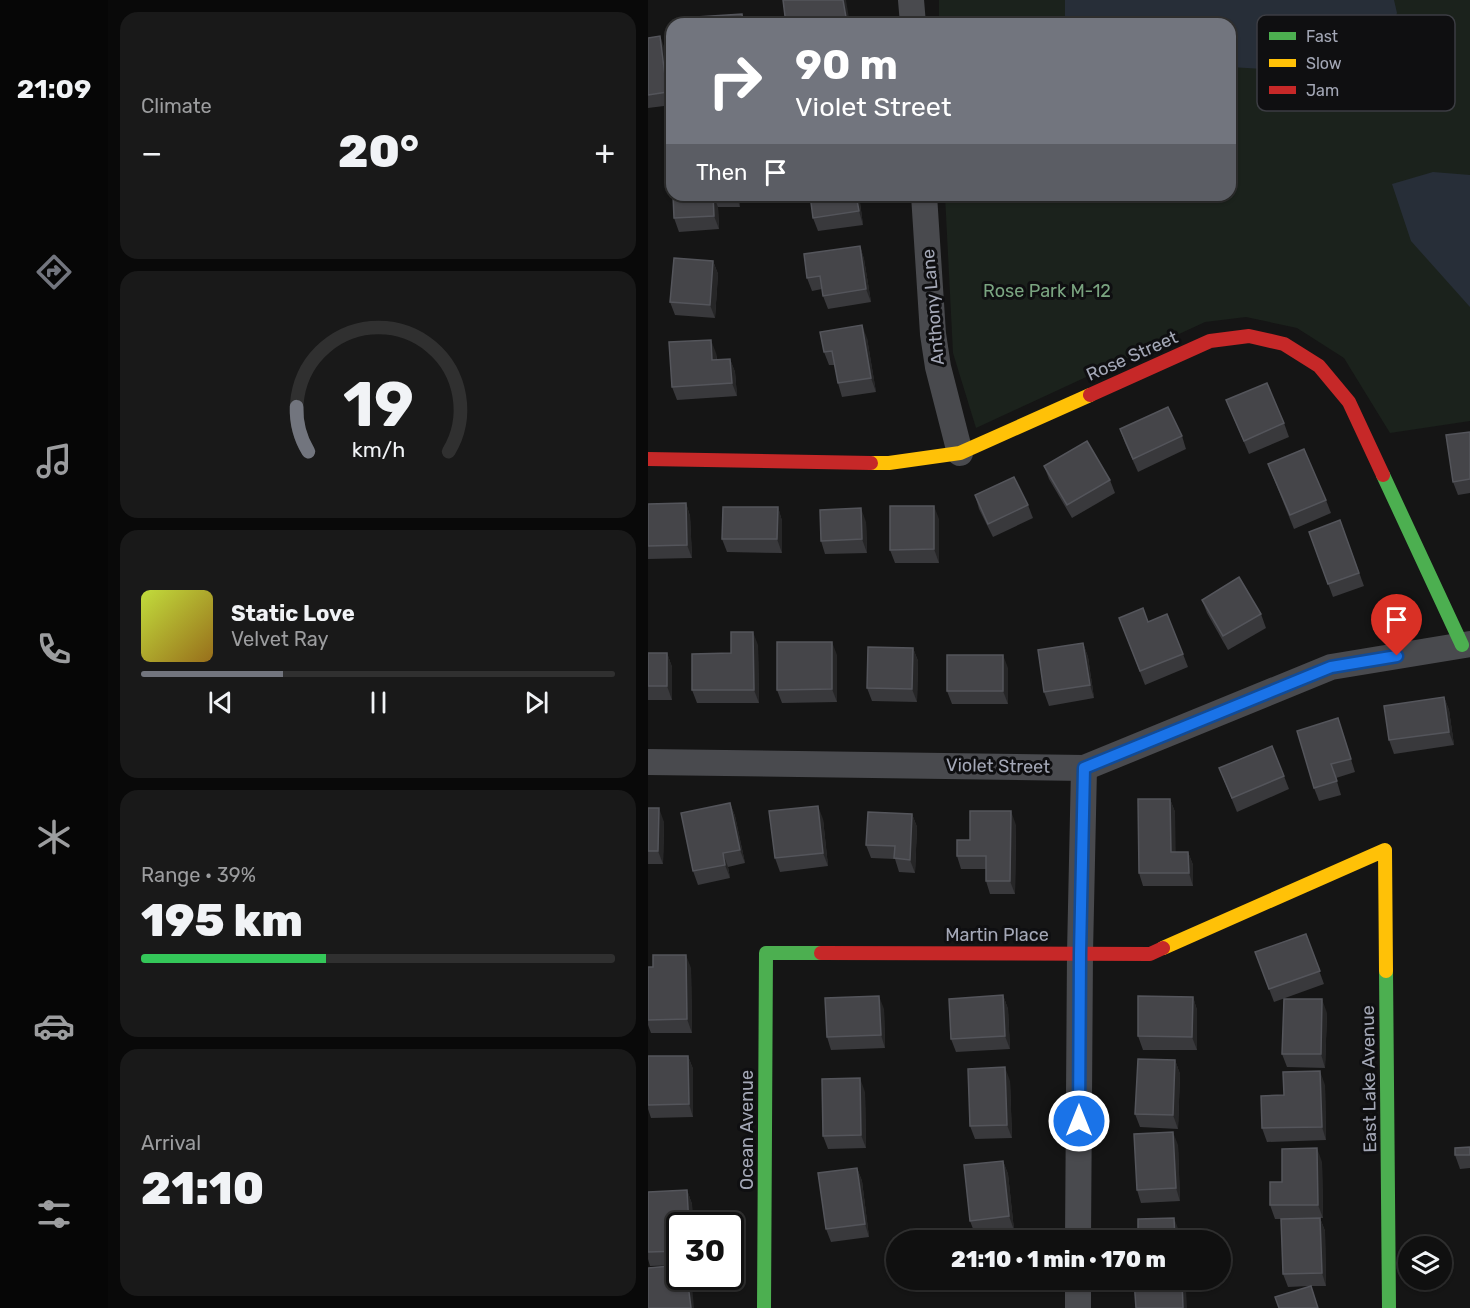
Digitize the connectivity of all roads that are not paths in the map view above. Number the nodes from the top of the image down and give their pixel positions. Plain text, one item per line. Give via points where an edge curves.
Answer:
1 (911, 0) edge
2 (912, 18) edge
3 (924, 201) edge
4 (960, 453) junction
5 (648, 459) edge
6 (1466, 644) edge
7 (648, 762) edge
8 (1084, 768) junction
9 (1385, 850) joint
10 (766, 953) joint
11 (1080, 953) junction
12 (1078, 1230) edge
13 (1078, 1290) edge
14 (764, 1308) edge
15 (1078, 1308) edge
16 (1389, 1308) edge

1 - 2 street
3 - 4 street, Anthony Lane via 933,334
4 - 5 street, Rose Street via 889,463
4 - 6 street, Rose Street via 1210,341 1249,336 1284,344 1319,366 1349,402
6 - 8 street, Violet Street via 1331,667
7 - 8 street, Violet Street
8 - 11 street
9 - 11 street, Martin Place via 1150,954
9 - 16 street, East Lake Avenue
10 - 11 street, Martin Place
10 - 14 street, Ocean Avenue
11 - 12 street
13 - 15 street

